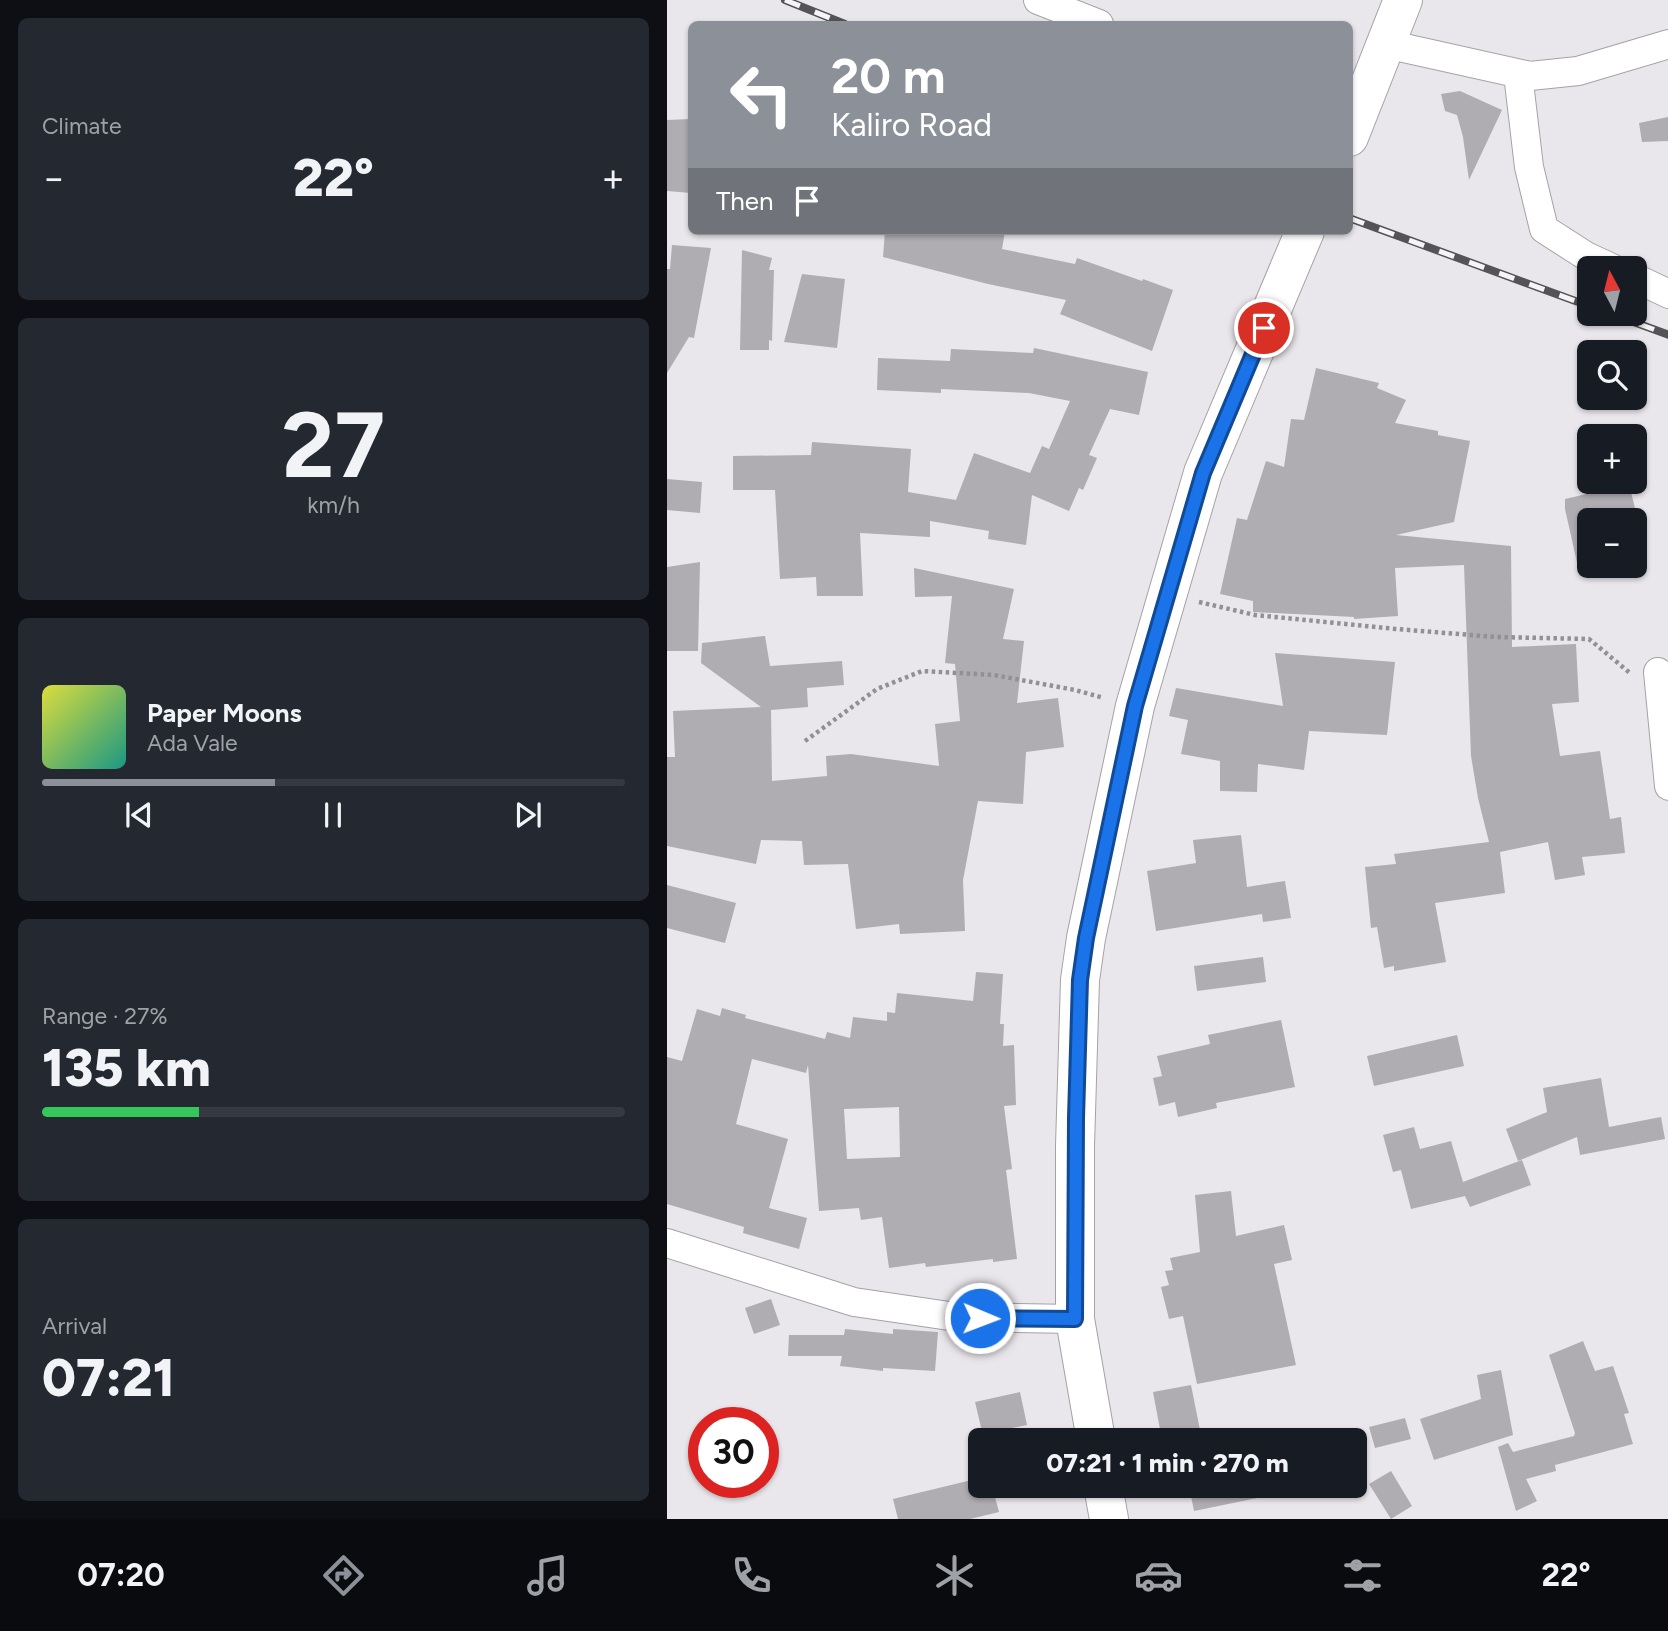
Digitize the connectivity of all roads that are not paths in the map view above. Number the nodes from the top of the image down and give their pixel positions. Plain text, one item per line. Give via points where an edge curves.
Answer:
1 (1038, 0) edge
2 (1403, 0) edge
3 (1091, 21) edge
4 (1386, 44) junction
5 (1668, 44) edge
6 (1519, 74) junction
7 (1353, 125) edge
8 (1303, 235) edge
9 (1586, 256) edge
10 (1647, 284) edge
11 (1668, 294) edge
12 (1647, 677) road end
13 (1668, 786) edge
14 (667, 1243) edge
15 (1075, 1319) junction
16 (1094, 1428) edge
17 (1105, 1498) edge
18 (1109, 1519) edge

1 - 3 street
2 - 4 main road
4 - 6 street
4 - 7 main road
5 - 6 street via 1578,71
6 - 9 street via 1529,167 1544,229
8 - 15 main road via 1203,473 1135,706 1086,938 1080,980 1075,1146
10 - 11 street
12 - 13 street
14 - 15 street via 854,1302 956,1318
15 - 16 main road
17 - 18 main road

